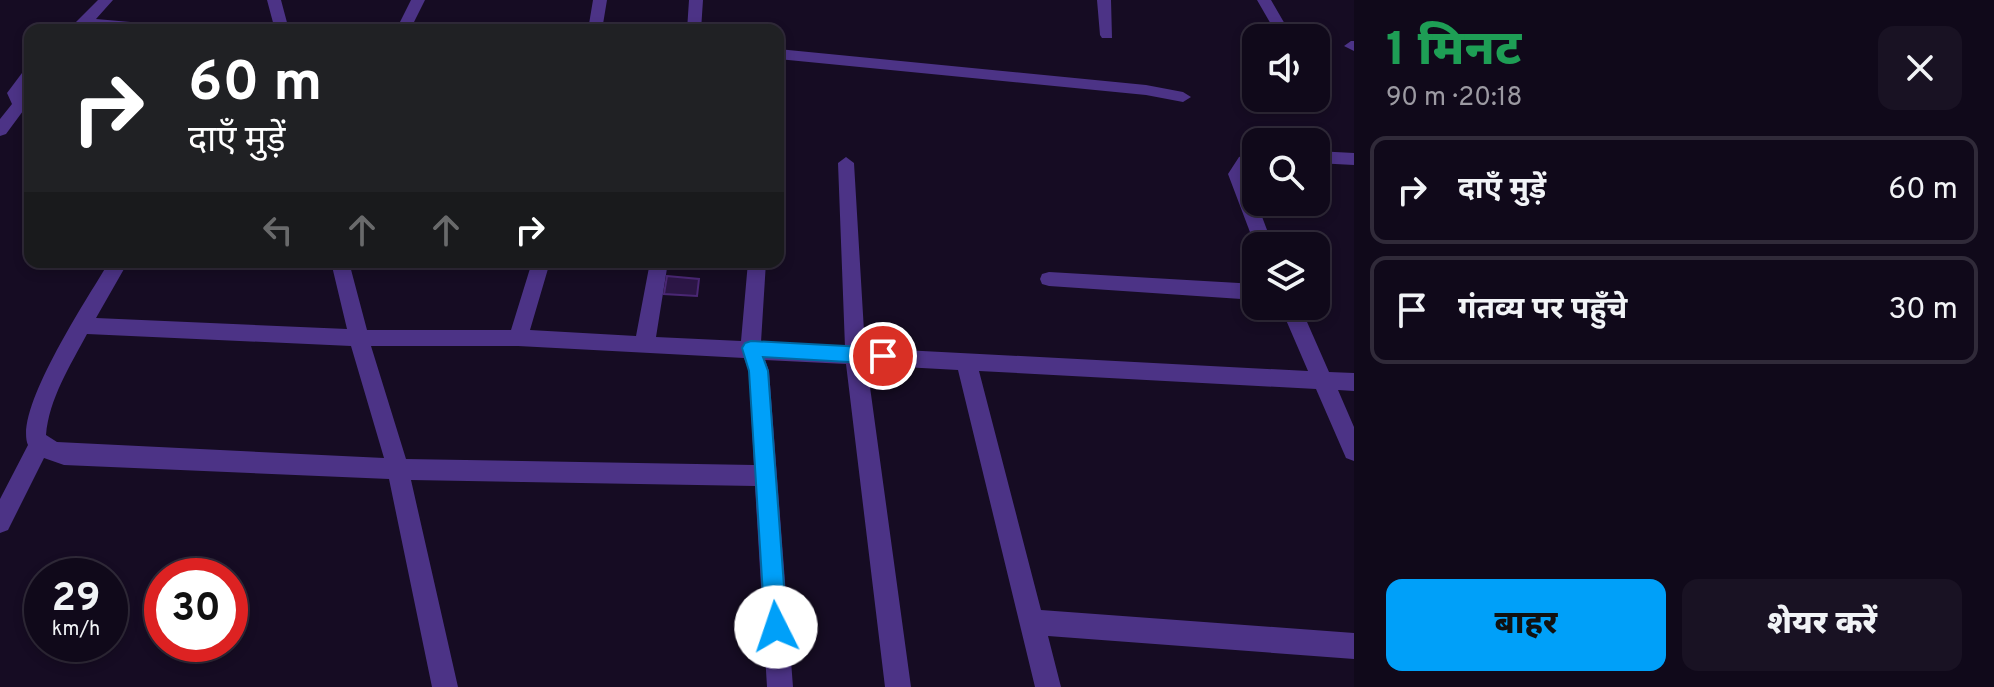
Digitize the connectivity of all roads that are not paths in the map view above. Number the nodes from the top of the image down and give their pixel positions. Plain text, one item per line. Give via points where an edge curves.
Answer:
1 (106, 0) edge
2 (274, 0) edge
3 (418, 0) edge
4 (600, 0) edge
5 (696, 0) edge
6 (1104, 0) edge
7 (1264, 0) edge
8 (83, 24) edge
9 (280, 24) edge
10 (406, 24) edge
11 (596, 24) edge
12 (694, 24) edge
13 (1278, 24) edge
14 (1107, 35) dead end
15 (784, 55) edge
16 (24, 80) edge
17 (1183, 97) dead end
18 (24, 105) edge
19 (24, 107) edge
20 (0, 130) edge
21 (1330, 158) edge
22 (1354, 159) edge
23 (846, 163) dead end
24 (1242, 166) edge
25 (1242, 187) edge
26 (115, 268) edge
27 (342, 268) edge
28 (539, 268) edge
29 (658, 268) edge
30 (757, 268) edge
31 (1049, 279) dead end
32 (1242, 291) edge
33 (1296, 320) edge
34 (81, 326) junction
35 (359, 338) junction
36 (518, 338) junction
37 (645, 343) junction
38 (751, 348) junction
39 (855, 354) junction
40 (966, 361) junction
41 (1322, 382) junction
42 (1354, 382) edge
43 (40, 444) junction
44 (1354, 451) edge
45 (398, 469) junction
46 (766, 476) junction
47 (0, 522) edge
48 (1032, 622) junction
49 (1354, 646) edge
50 (445, 687) edge
51 (780, 687) edge
52 (898, 687) edge
53 (1048, 687) edge

1 - 8 street
2 - 9 street
3 - 10 street
4 - 11 street
5 - 12 street
6 - 14 street
7 - 13 street
15 - 17 street
16 - 18 street via 15,93
19 - 20 street
21 - 22 street
23 - 39 street
24 - 25 street via 1237,174
26 - 34 street
27 - 35 street
28 - 36 street
29 - 37 street
30 - 38 street
31 - 32 street
33 - 41 street
34 - 35 street
34 - 43 street via 36,419
35 - 36 street
35 - 45 street
36 - 37 street
37 - 38 street
38 - 39 street
38 - 46 street via 759,371
39 - 40 street
39 - 52 street
40 - 41 street
40 - 48 street
41 - 42 street
41 - 44 street
43 - 45 street via 64,455
43 - 47 street
45 - 46 street
45 - 50 street
46 - 51 street
48 - 49 street
48 - 53 street

